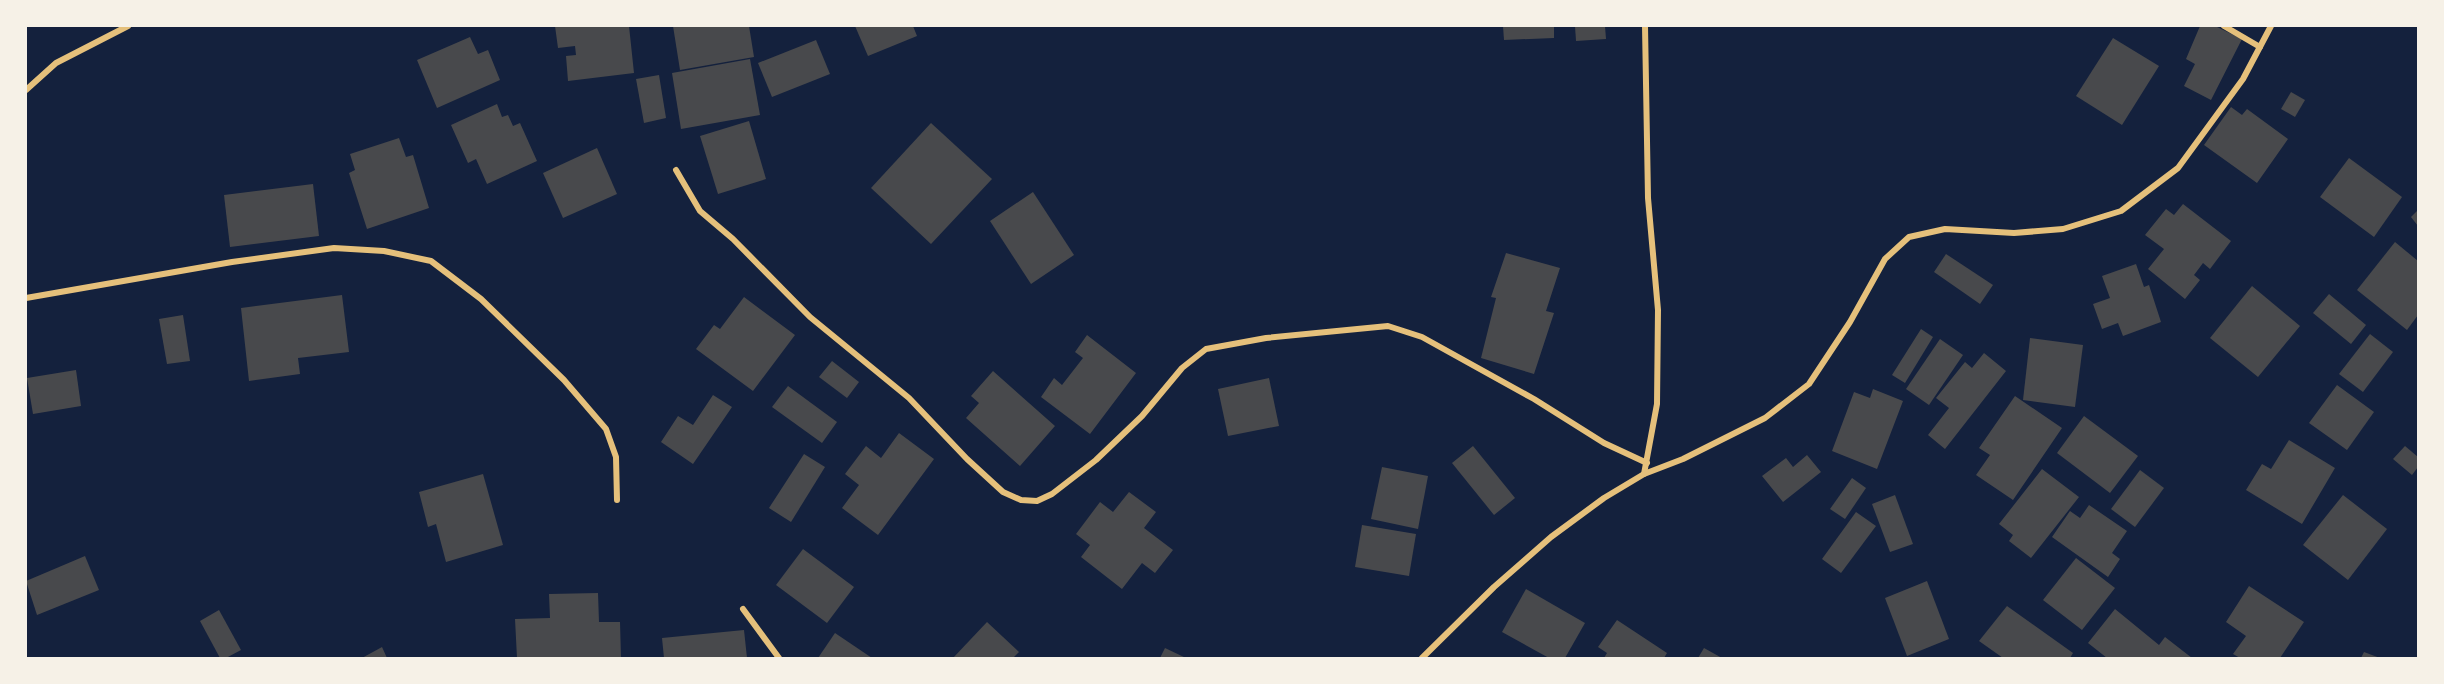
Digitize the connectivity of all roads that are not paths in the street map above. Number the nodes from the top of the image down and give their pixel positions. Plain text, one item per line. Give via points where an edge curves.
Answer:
1 (128, 26) edge
2 (1645, 26) edge
3 (2224, 26) edge
4 (2271, 26) edge
5 (2260, 47) junction
6 (26, 90) edge
7 (676, 170) dead end
8 (26, 298) edge
9 (1647, 463) junction
10 (1644, 474) junction
11 (617, 500) dead end
12 (743, 609) dead end
13 (1424, 657) edge
14 (778, 658) edge

1 - 6 street via 56,63
2 - 9 street via 1648,198 1658,310 1658,404
3 - 5 street
4 - 5 street
5 - 10 street via 2242,79 2178,168 2121,211 2063,229 1945,229 1909,237 1885,259 1809,384 1765,418
7 - 9 street via 700,211 810,317 909,398 1003,492 1021,500 1037,501 1052,494 1095,460 1142,416 1182,368 1206,349 1266,338 1389,326 1422,337 1604,443
8 - 11 street via 334,248 384,251 431,261 481,299 564,380 606,429 616,458
9 - 10 street
10 - 13 street via 1551,537
12 - 14 street

